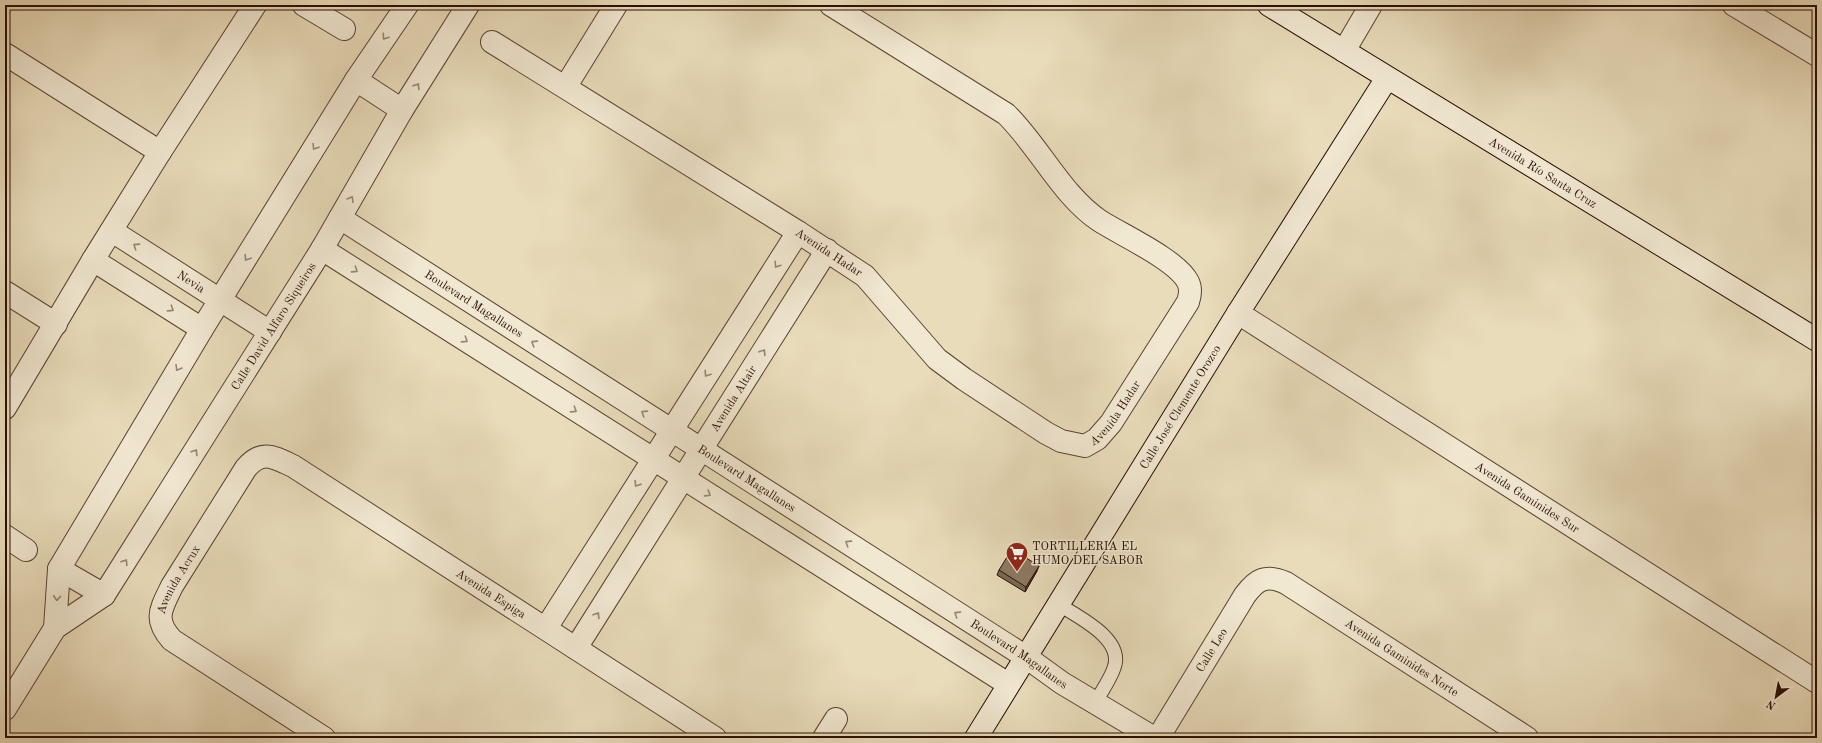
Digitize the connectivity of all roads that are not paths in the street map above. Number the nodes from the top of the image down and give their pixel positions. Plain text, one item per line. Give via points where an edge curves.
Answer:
1 (255, 5) edge
2 (304, 5) edge
3 (407, 5) edge
4 (468, 5) edge
5 (616, 5) edge
6 (831, 5) edge
7 (1269, 5) edge
8 (1371, 5) edge
9 (1734, 5) edge
10 (344, 29) dead end
11 (492, 42) dead end
12 (1344, 51) junction
13 (5, 54) edge
14 (1817, 55) edge
15 (1388, 78) junction
16 (356, 80) junction
17 (566, 86) junction
18 (402, 110) junction
19 (160, 152) junction
20 (340, 218) junction
21 (112, 231) junction
22 (798, 232) junction
23 (322, 249) junction
24 (827, 250) junction
25 (93, 260) junction
26 (5, 292) edge
27 (220, 301) junction
28 (1238, 313) junction
29 (56, 324) junction
30 (202, 329) junction
31 (270, 332) junction
32 (1817, 340) edge
33 (5, 408) edge
34 (671, 431) junction
35 (701, 450) junction
36 (263, 455) joint
37 (653, 460) junction
38 (684, 478) junction
39 (5, 536) edge
40 (26, 550) dead end
41 (59, 569) junction
42 (1276, 578) joint
43 (104, 595) junction
44 (1058, 604) junction
45 (55, 628) junction
46 (546, 628) junction
47 (576, 648) junction
48 (1026, 657) junction
49 (1817, 682) edge
50 (1008, 684) junction
51 (1095, 703) junction
52 (5, 709) edge
53 (836, 720) dead end
54 (324, 738) edge
55 (715, 738) edge
56 (824, 738) edge
57 (976, 738) edge
58 (1154, 738) edge
59 (1158, 738) edge
60 (1527, 738) edge

1 - 19 street
2 - 10 street
3 -> 16 street, Calle David Alfaro Siqueiros
18 -> 4 street, Calle David Alfaro Siqueiros
5 - 17 street
6 - 24 street, Avenida Hadar via 1006,114 1022,130 1073,198 1099,220 1174,266 1188,282 1190,295 1182,312 1103,433 1085,446 1061,441 1046,433 937,359 865,276
7 - 12 street, Avenida Río Santa Cruz
8 - 12 street
9 - 14 street
11 - 17 street, Avenida Hadar
12 - 15 street, Avenida Río Santa Cruz
13 - 19 street
15 - 28 street, Calle José Clemente Orozco
15 - 32 street, Avenida Río Santa Cruz
16 - 18 street
16 -> 27 street, Calle David Alfaro Siqueiros
17 - 22 street, Avenida Hadar
20 -> 18 street, Calle David Alfaro Siqueiros
19 - 21 street
20 - 23 street, Calle David Alfaro Siqueiros
34 -> 20 street, Boulevard Magallanes
21 - 25 street
27 -> 21 street, Nevia
22 - 24 street, Avenida Hadar
22 -> 34 street
23 - 31 street, Calle David Alfaro Siqueiros
23 -> 37 street
35 -> 24 street, Avenida Altair
25 - 29 street
25 -> 30 street
26 - 29 street
27 - 30 street, Calle David Alfaro Siqueiros
27 - 31 street, Nevia
28 - 44 street, Calle José Clemente Orozco
28 - 49 street, Avenida Gaminides Sur
29 - 33 street
30 -> 41 street, Calle David Alfaro Siqueiros
43 -> 31 street, Calle David Alfaro Siqueiros
34 - 35 street, Boulevard Magallanes
34 - 37 street
35 - 38 street, Avenida Altair
48 -> 35 street, Boulevard Magallanes
36 - 46 street, Avenida Espiga via 293,466
36 - 54 street, Avenida Acrux via 252,460 246,468 172,586 160,620 163,630 172,640
37 - 38 street
37 -> 46 street
47 -> 38 street, Avenida Altair
38 -> 50 street
39 - 40 street
41 - 43 street
41 -> 45 street, Calle David Alfaro Siqueiros
42 - 59 street, Calle Leo via 1258,581 1252,586
42 - 60 street, Avenida Gaminides Norte
43 - 45 street, Calle David Alfaro Siqueiros
44 - 48 street, Calle José Clemente Orozco
44 - 51 lane via 1109,639 1117,654 1115,667
45 - 52 street, Calle David Alfaro Siqueiros
46 - 47 street, Avenida Espiga
47 - 55 street, Avenida Espiga
48 - 50 street, Calle José Clemente Orozco
48 - 51 street, Boulevard Magallanes via 1062,684
50 - 57 street, Calle José Clemente Orozco
51 - 58 street, Boulevard Magallanes
53 - 56 street

